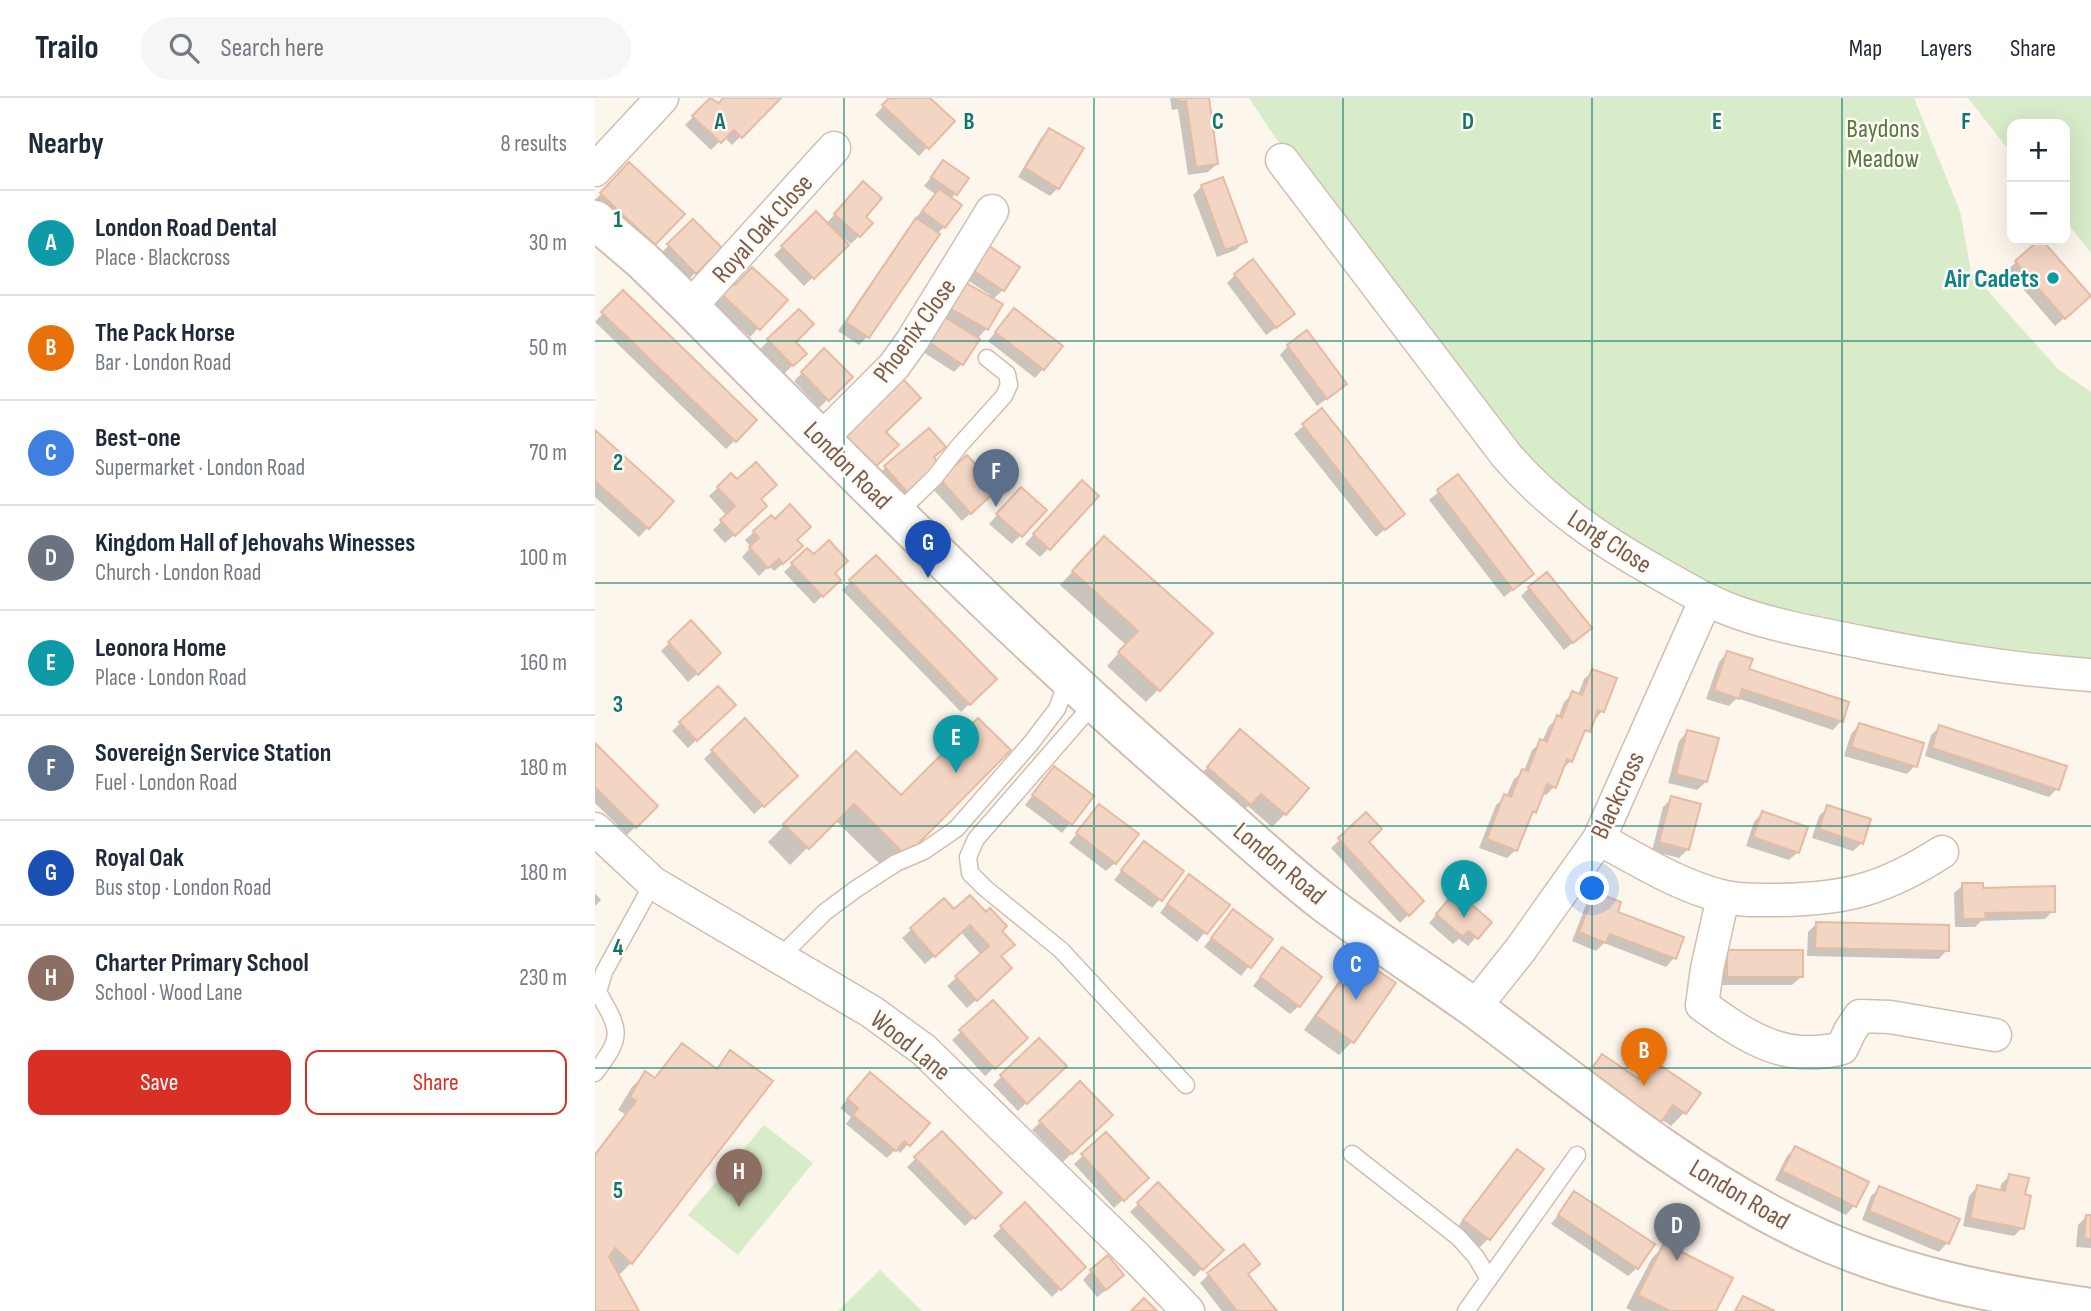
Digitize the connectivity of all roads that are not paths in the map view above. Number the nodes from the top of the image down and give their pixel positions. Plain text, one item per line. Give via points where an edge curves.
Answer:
1 (662, 98) edge
2 (834, 148) dead end
3 (1282, 160) dead end
4 (595, 170) edge
5 (992, 211) dead end
6 (595, 220) edge
7 (690, 307) junction
8 (986, 358) dead end
9 (821, 439) junction
10 (897, 514) junction
11 (1706, 599) junction
12 (2091, 676) edge
13 (1082, 690) junction
14 (595, 829) edge
15 (1599, 839) junction
16 (1943, 852) dead end
17 (653, 883) junction
18 (1723, 897) junction
19 (780, 957) junction
20 (597, 993) edge
21 (1474, 1008) junction
22 (1995, 1035) dead end
23 (595, 1073) edge
24 (1186, 1085) dead end
25 (1352, 1154) dead end
26 (1577, 1155) dead end
27 (1489, 1279) junction
28 (2091, 1308) edge
29 (1188, 1311) edge
30 (1466, 1311) edge

1 - 4 street
2 - 7 street, Royal Oak Close
3 - 11 street, Long Close via 1523,475 1587,530
5 - 9 street, Phoenix Close via 894,366
6 - 7 street, London Road
7 - 9 street, London Road
8 - 10 lane via 1007,374 1004,396
9 - 10 street, London Road
10 - 13 street, London Road
11 - 12 street, Long Close via 1765,620 1832,636 1998,667
11 - 15 street, Blackcross
13 - 19 lane via 1057,709 956,829 824,912
13 - 21 street, London Road via 1323,901
13 - 24 lane via 976,839 968,857 969,873 1061,950
14 - 17 street, Wood Lane
15 - 18 street via 1665,875
15 - 21 street, Blackcross
16 - 18 street via 1909,873 1852,893 1799,900
17 - 19 street, Wood Lane
17 - 20 lane
18 - 22 street via 1702,1005 1757,1040 1792,1053 1820,1054 1842,1048 1860,1016
19 - 29 street, Wood Lane via 872,1012 924,1050
20 - 23 lane via 614,1021 617,1036
21 - 28 street, London Road via 1694,1167 1803,1231 1955,1284
25 - 27 lane via 1458,1237
26 - 27 lane
27 - 30 lane

